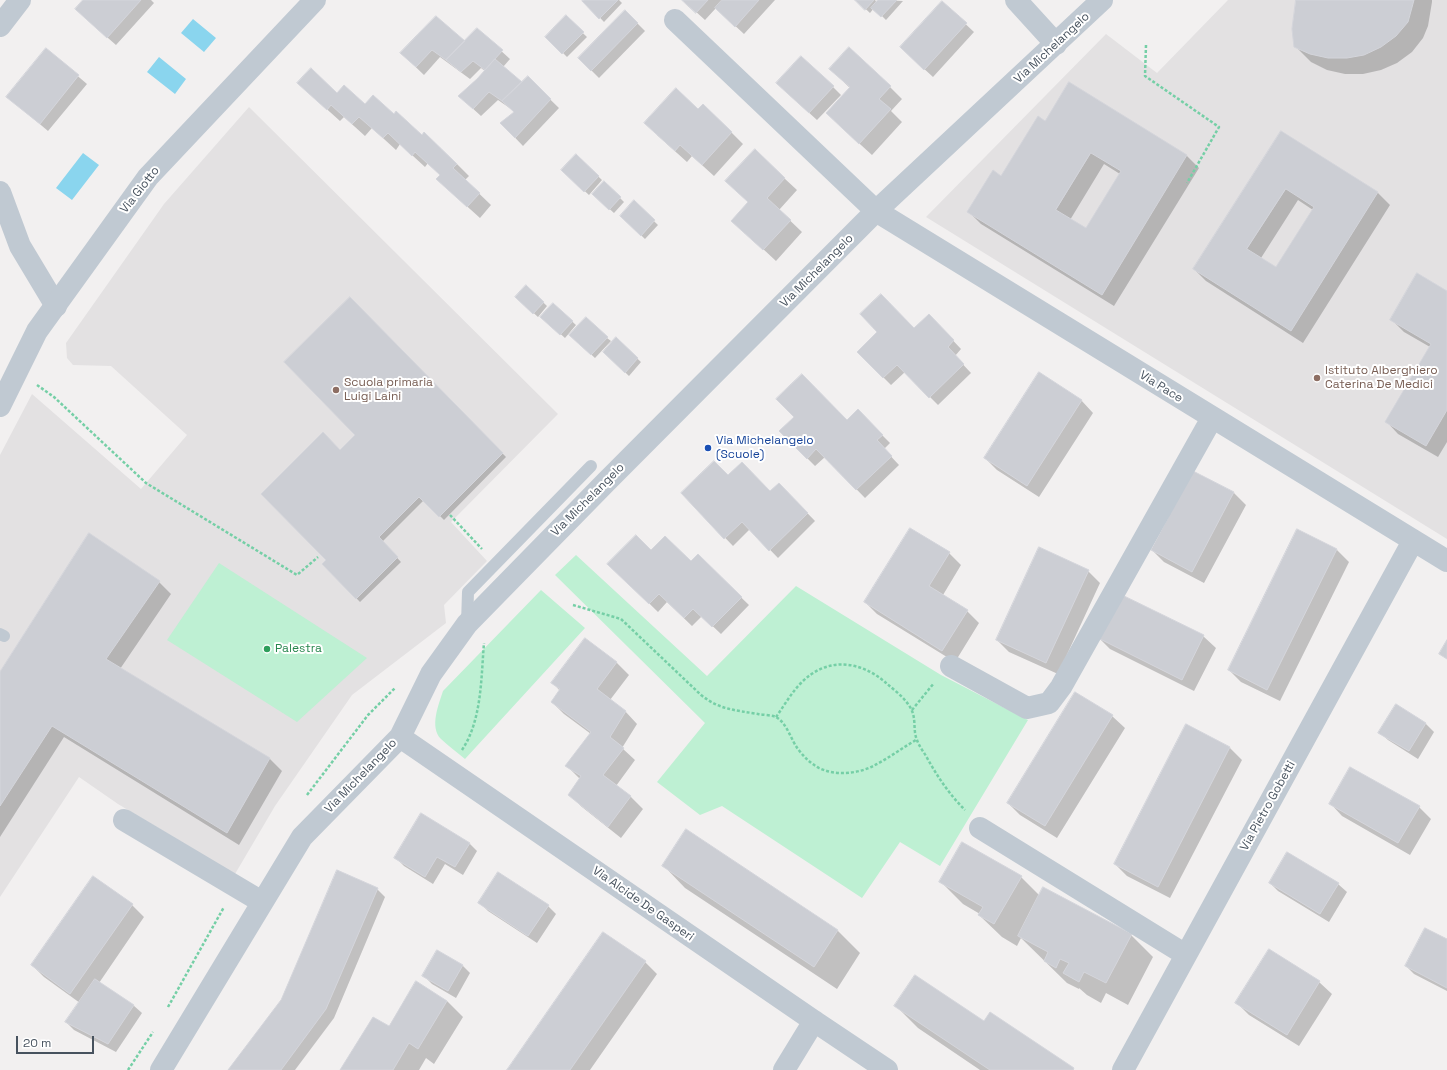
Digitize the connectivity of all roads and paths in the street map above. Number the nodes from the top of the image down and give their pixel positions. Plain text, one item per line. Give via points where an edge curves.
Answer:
1 (20, 0) edge
2 (315, 0) edge
3 (1016, 0) edge
4 (1102, 0) edge
5 (675, 20) dead end
6 (0, 26) edge
7 (1056, 44) junction
8 (1146, 45) dead end
9 (1187, 183) dead end
10 (0, 192) edge
11 (876, 211) junction
12 (56, 306) junction
13 (17, 372) junction
14 (0, 406) edge
15 (1212, 418) junction
16 (590, 466) dead end
17 (450, 515) dead end
18 (1413, 541) junction
19 (483, 549) dead end
20 (318, 557) dead end
21 (1447, 561) edge
22 (573, 605) dead end
23 (467, 624) junction
24 (485, 642) dead end
25 (951, 666) joint
26 (912, 710) junction
27 (776, 717) junction
28 (400, 737) junction
29 (916, 740) junction
30 (460, 752) dead end
31 (124, 820) dead end
32 (980, 828) joint
33 (262, 902) junction
34 (1186, 955) junction
35 (814, 1021) junction
36 (161, 1070) edge
37 (784, 1070) edge
38 (888, 1070) edge
39 (1123, 1070) edge

1 - 6 street
2 - 12 street, Via Giotto via 148,177
3 - 7 street
4 - 7 street, Via Michelangelo
5 - 11 street, Via Pace
7 - 11 street, Via Michelangelo
8 - 9 path via 1145,76 1219,127
10 - 12 street via 20,246
11 - 15 street, Via Pace
11 - 23 street, Via Michelangelo
12 - 13 street, Via Giotto via 37,331
13 - 14 street, Via Giotto
13 - 20 path via 54,397 146,483 297,575
15 - 18 street, Via Pace
15 - 25 street via 1049,703 1026,708
16 - 23 lane via 468,592
17 - 19 path
18 - 21 street, Via Pace
18 - 34 street, Via Pietro Gobetti
22 - 27 path via 621,619 712,703 725,708
23 - 28 street, Via Michelangelo via 431,674
24 - 30 path via 474,724 467,743
25 - 26 path via 941,674
26 - 27 path via 878,676 864,668 835,664 801,682
26 - 29 path
27 - 29 path via 787,728 796,746 806,758 819,768 832,772 847,773 874,766
28 - 33 street, Via Michelangelo via 302,837
28 - 35 street, Via Alcide De Gasperi
29 - 32 path via 953,798
31 - 33 street
32 - 34 street
33 - 36 street, Via Michelangelo
34 - 39 street, Via Pietro Gobetti
35 - 37 street
35 - 38 street, Via Alcide De Gasperi

